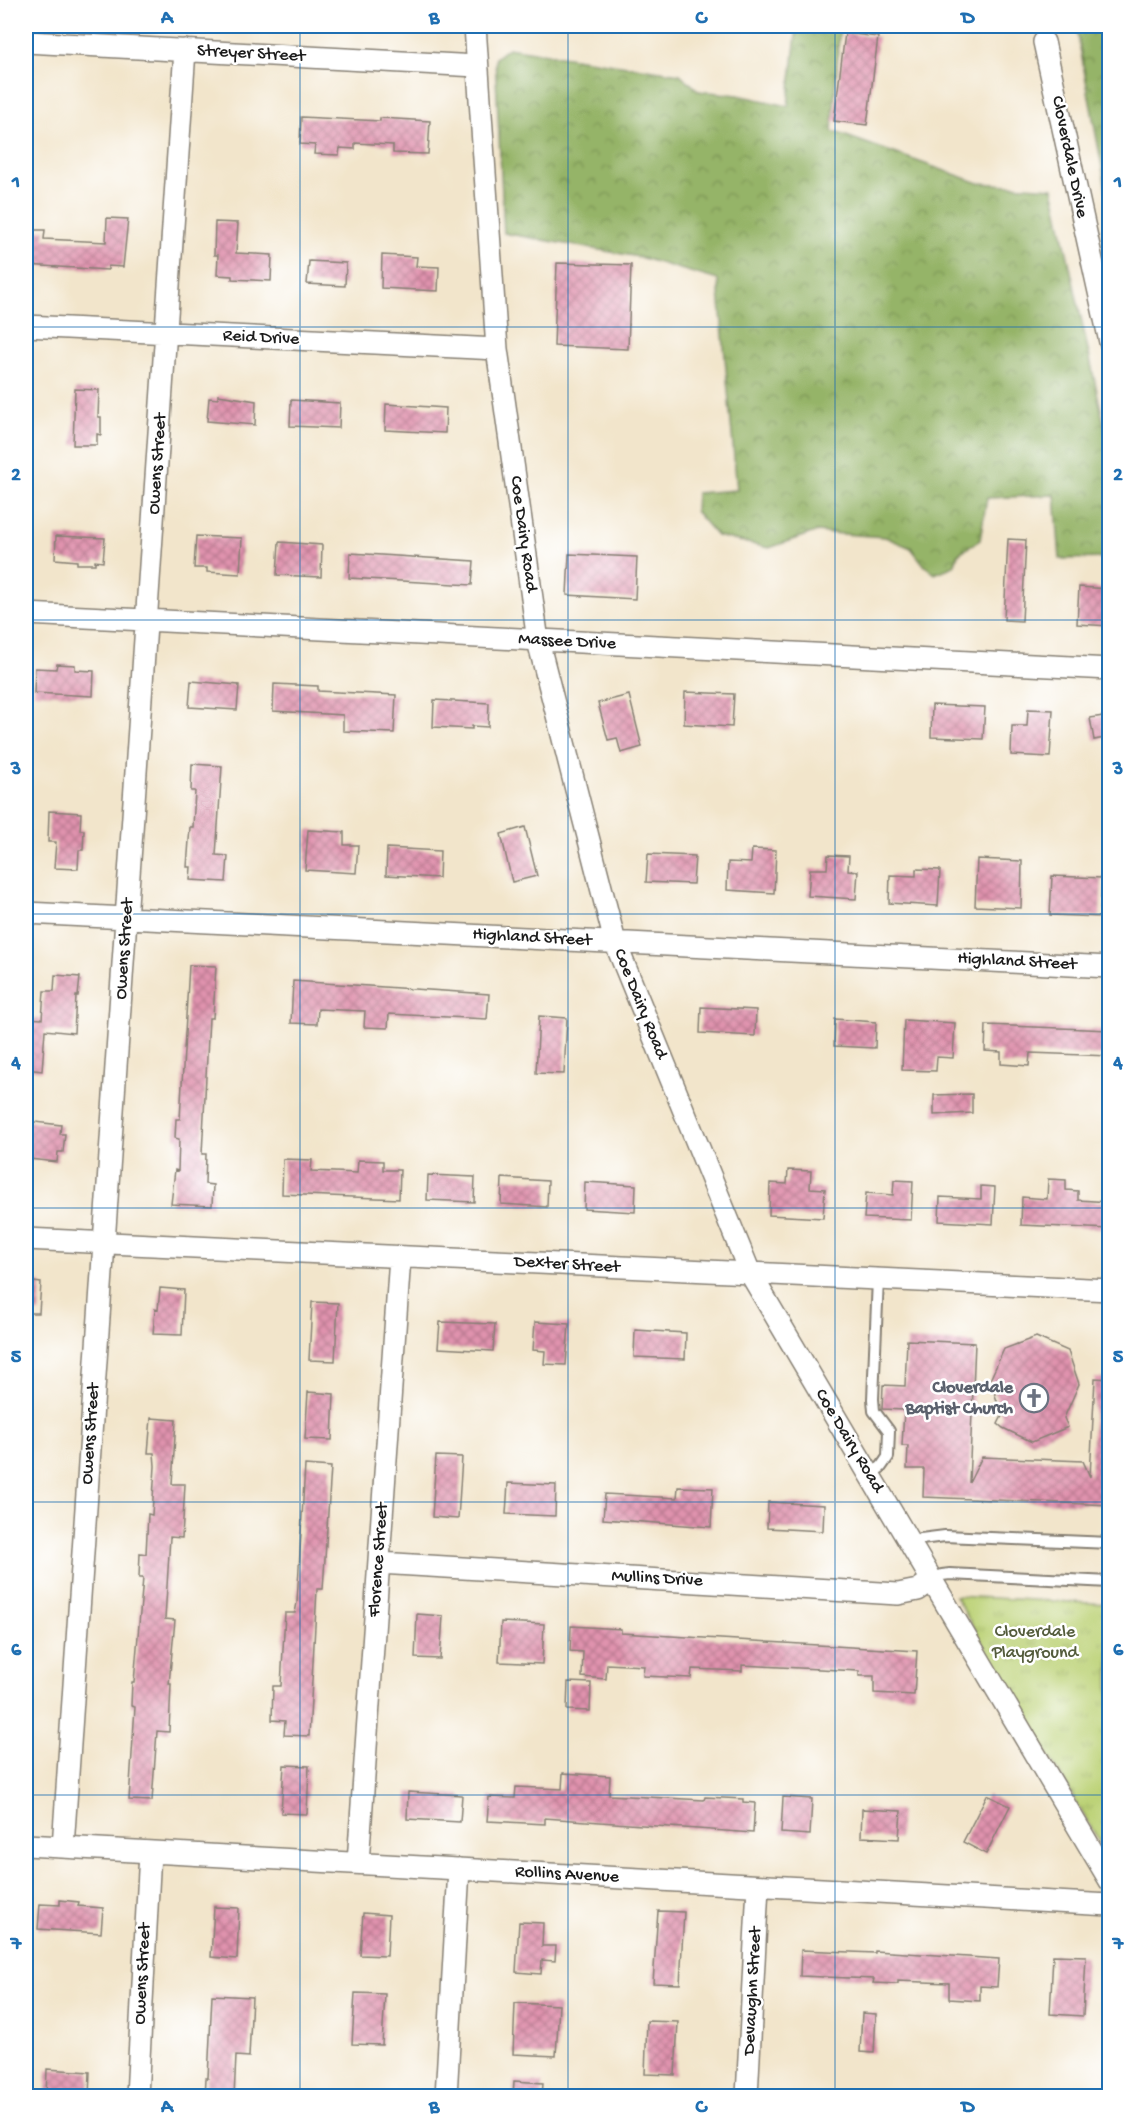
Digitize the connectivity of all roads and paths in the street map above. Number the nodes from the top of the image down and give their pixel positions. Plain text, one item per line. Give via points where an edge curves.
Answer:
1 (475, 26) edge
2 (26, 42) edge
3 (1044, 42) dead end
4 (185, 50) junction
5 (477, 66) junction
6 (26, 326) edge
7 (167, 333) junction
8 (1110, 342) edge
9 (497, 349) junction
10 (26, 614) edge
11 (147, 620) junction
12 (538, 641) junction
13 (1110, 669) edge
14 (26, 913) edge
15 (127, 918) junction
16 (615, 942) junction
17 (1110, 967) edge
18 (26, 1239) edge
19 (104, 1242) junction
20 (400, 1257) junction
21 (750, 1273) junction
22 (878, 1279) junction
23 (1110, 1290) edge
24 (869, 1475) junction
25 (1110, 1543) edge
26 (911, 1545) junction
27 (379, 1563) junction
28 (932, 1580) junction
29 (1110, 1582) edge
30 (26, 1845) edge
31 (63, 1847) junction
32 (150, 1852) junction
33 (358, 1863) junction
34 (459, 1869) junction
35 (1110, 1881) edge
36 (758, 1886) junction
37 (1110, 1905) edge
38 (137, 2097) edge
39 (446, 2097) edge
40 (747, 2097) edge

1 - 5 street, Coe Dairy Road
2 - 4 street, Streyer Street
3 - 8 street, Cloverdale Drive
4 - 5 street, Streyer Street
4 - 7 street, Owens Street
5 - 9 street, Coe Dairy Road
6 - 7 street, Reid Drive
7 - 9 street, Reid Drive
7 - 11 street, Owens Street
9 - 12 street, Coe Dairy Road
10 - 11 street, Massee Drive
11 - 12 street, Massee Drive
11 - 15 street, Owens Street
12 - 13 street, Massee Drive
12 - 16 street, Coe Dairy Road
14 - 15 street, Highland Street
15 - 16 street, Highland Street
15 - 19 street, Owens Street
16 - 17 street, Highland Street
16 - 21 street, Coe Dairy Road
18 - 19 street, Dexter Street
19 - 20 street, Dexter Street
19 - 31 street, Owens Street
20 - 21 street, Dexter Street
20 - 27 street, Florence Street
21 - 22 street, Dexter Street
21 - 24 street, Coe Dairy Road
22 - 23 street, Dexter Street
22 - 24 lane via 873,1399 874,1411 889,1431 888,1457
24 - 26 street, Coe Dairy Road
25 - 26 lane via 945,1536 921,1539
26 - 28 street, Coe Dairy Road
27 - 28 street, Mullins Drive via 898,1594 918,1590
27 - 33 street, Florence Street
28 - 29 lane via 950,1574
28 - 35 street, Coe Dairy Road
30 - 31 street, Rollins Avenue
31 - 32 street, Rollins Avenue
32 - 33 street, Rollins Avenue
32 - 38 street, Owens Street
33 - 34 street, Rollins Avenue
34 - 36 street, Rollins Avenue
34 - 39 street
36 - 37 street, Rollins Avenue
36 - 40 street, Devaughn Street

